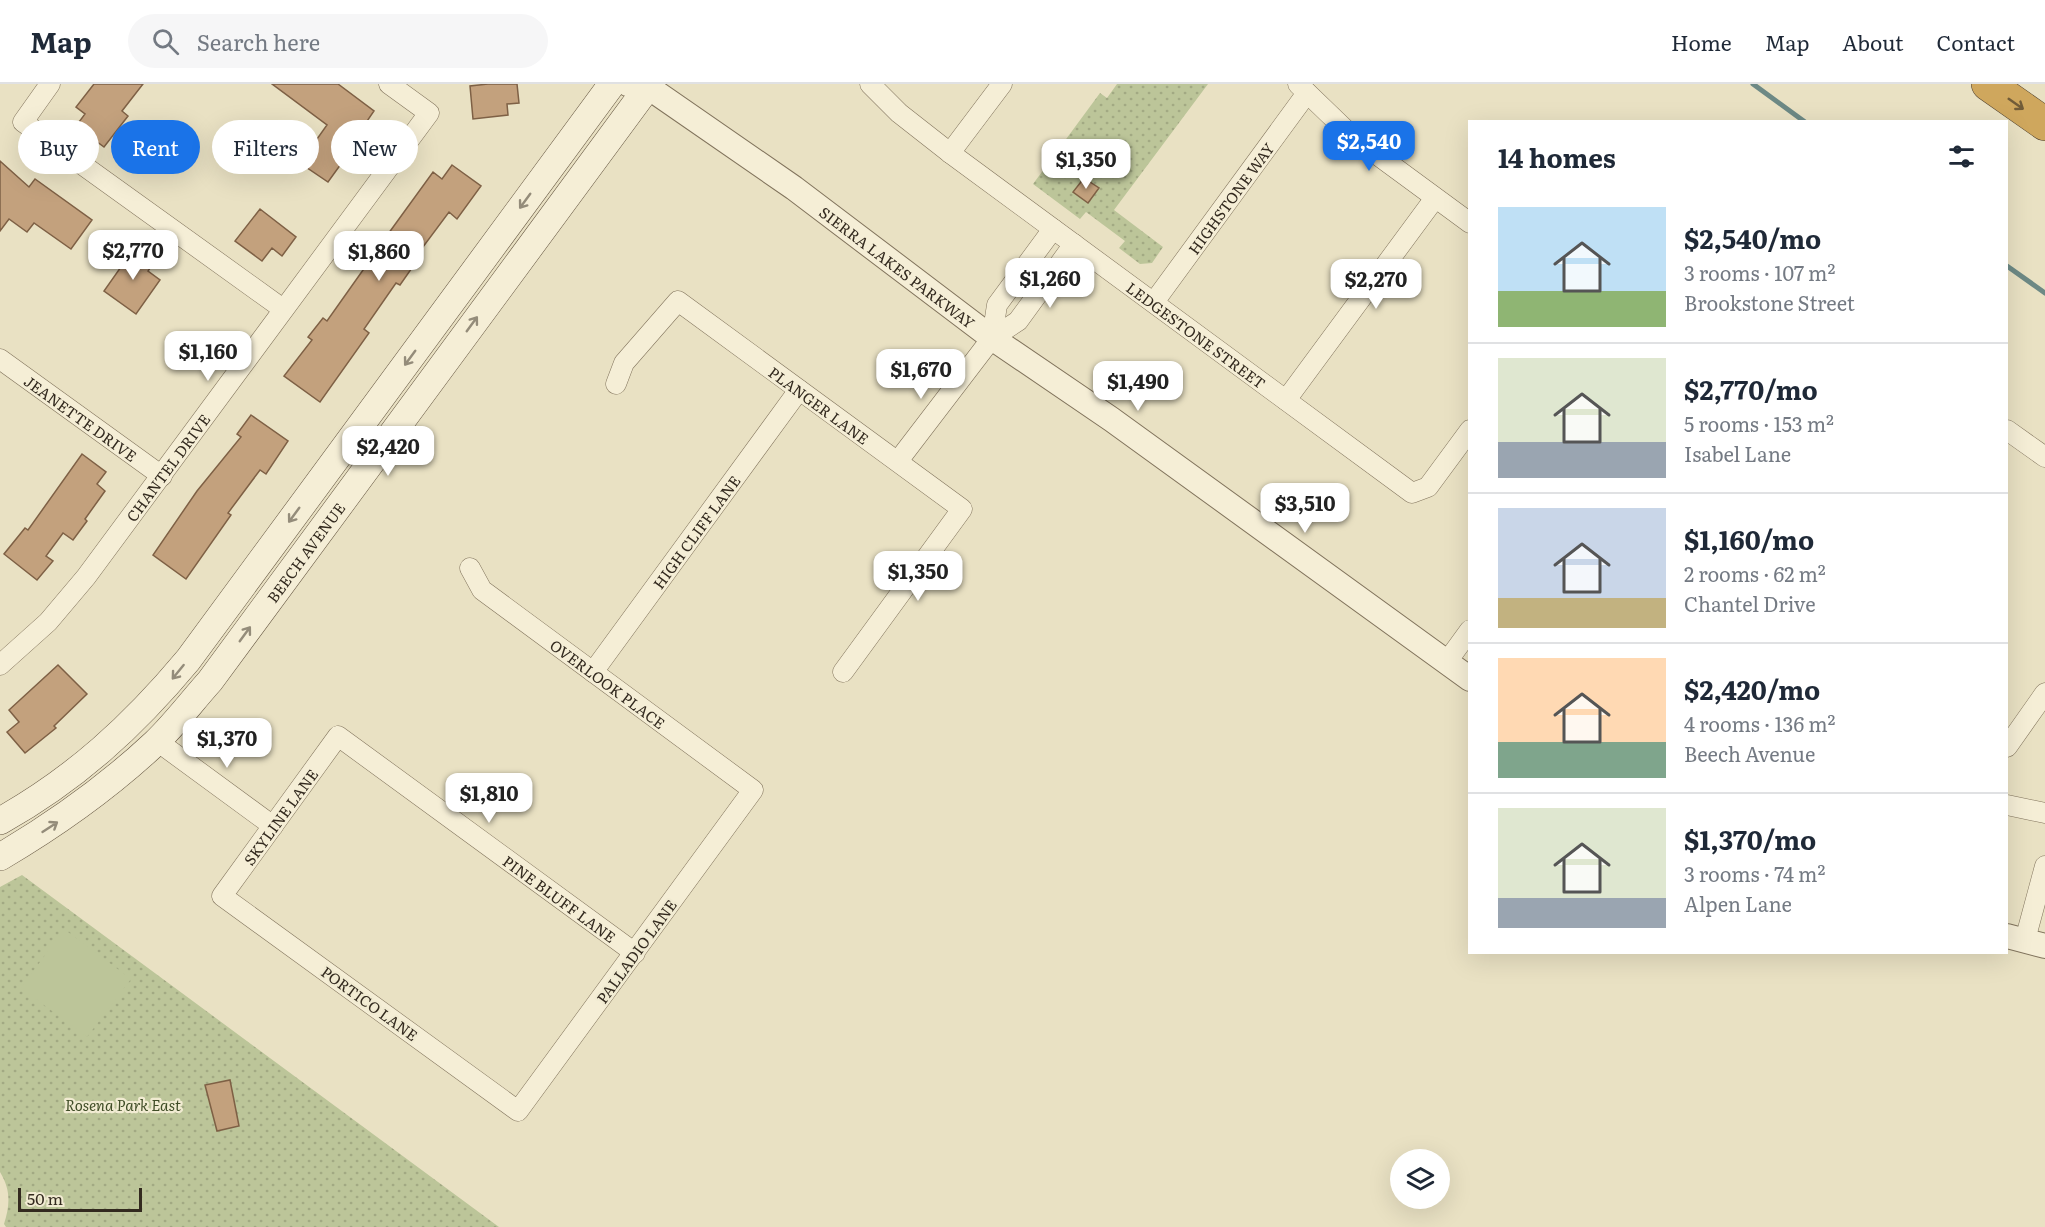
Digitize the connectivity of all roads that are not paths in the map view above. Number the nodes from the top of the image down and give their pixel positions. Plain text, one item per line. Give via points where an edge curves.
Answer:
1 (50, 84) edge
2 (389, 84) edge
3 (612, 84) edge
4 (870, 84) edge
5 (1002, 84) edge
6 (1988, 84) edge
7 (643, 85) edge
8 (1303, 88) edge
9 (2045, 124) edge
10 (950, 153) junction
11 (1436, 198) junction
12 (1468, 222) edge
13 (1053, 229) junction
14 (1074, 244) junction
15 (1154, 302) junction
16 (283, 309) junction
17 (992, 338) junction
18 (0, 359) edge
19 (616, 384) dead end
20 (799, 390) junction
21 (1286, 400) junction
22 (2008, 431) edge
23 (1468, 432) edge
24 (2045, 457) edge
25 (898, 461) junction
26 (162, 476) junction
27 (470, 568) dead end
28 (1468, 633) edge
29 (1446, 663) junction
30 (0, 665) edge
31 (593, 672) junction
32 (843, 672) dead end
33 (1468, 678) edge
34 (2045, 693) edge
35 (338, 736) joint
36 (157, 741) junction
37 (2008, 746) edge
38 (753, 790) joint
39 (2008, 804) edge
40 (2045, 813) edge
41 (0, 821) edge
42 (273, 826) junction
43 (0, 857) edge
44 (2045, 866) edge
45 (222, 896) joint
46 (2026, 941) edge
47 (635, 953) junction
48 (518, 1111) joint

1 - 16 street via 23,122
2 - 16 street, CHANTEL DRIVE via 429,113
3 -> 41 main road, BEECH AVENUE via 159,695 85,764
4 - 10 street, LEDGESTONE STREET via 900,114
5 - 10 street
6 -> 9 highway
7 - 17 street, SIERRA LAKES PARKWAY via 795,188
36 -> 7 main road, BEECH AVENUE via 210,681
8 - 11 street via 1353,137
8 - 15 street, HIGHSTONE WAY
10 - 13 street, LEDGESTONE STREET
11 - 12 street
11 - 21 street
13 - 14 street, LEDGESTONE STREET
13 - 17 street via 997,305
14 - 15 street, LEDGESTONE STREET
14 - 17 street via 1018,321
15 - 21 street, LEDGESTONE STREET
16 - 26 street, CHANTEL DRIVE
17 - 25 street
17 - 29 street, SIERRA LAKES PARKWAY via 1111,419
18 - 26 street, JEANETTE DRIVE
19 - 20 street, PLANGER LANE via 624,363 678,301
20 - 25 street, PLANGER LANE
20 - 31 street, HIGH CLIFF LANE
21 - 23 street, LEDGESTONE STREET via 1412,493 1428,487
22 - 24 street
25 - 32 street, PLANGER LANE via 962,509
26 - 30 street, CHANTEL DRIVE via 63,606
27 - 31 street, OVERLOOK PLACE via 482,590
28 - 29 street
29 - 33 street, SIERRA LAKES PARKWAY
31 - 38 street, OVERLOOK PLACE
34 - 37 street
35 - 42 street, SKYLINE LANE
35 - 47 street, PINE BLUFF LANE
36 - 42 street
43 -> 36 main road, BEECH AVENUE via 54,825
38 - 47 street, PALLADIO LANE
39 - 40 street
42 - 45 street, SKYLINE LANE
44 - 46 street
45 - 48 street, PORTICO LANE
47 - 48 street, PALLADIO LANE

